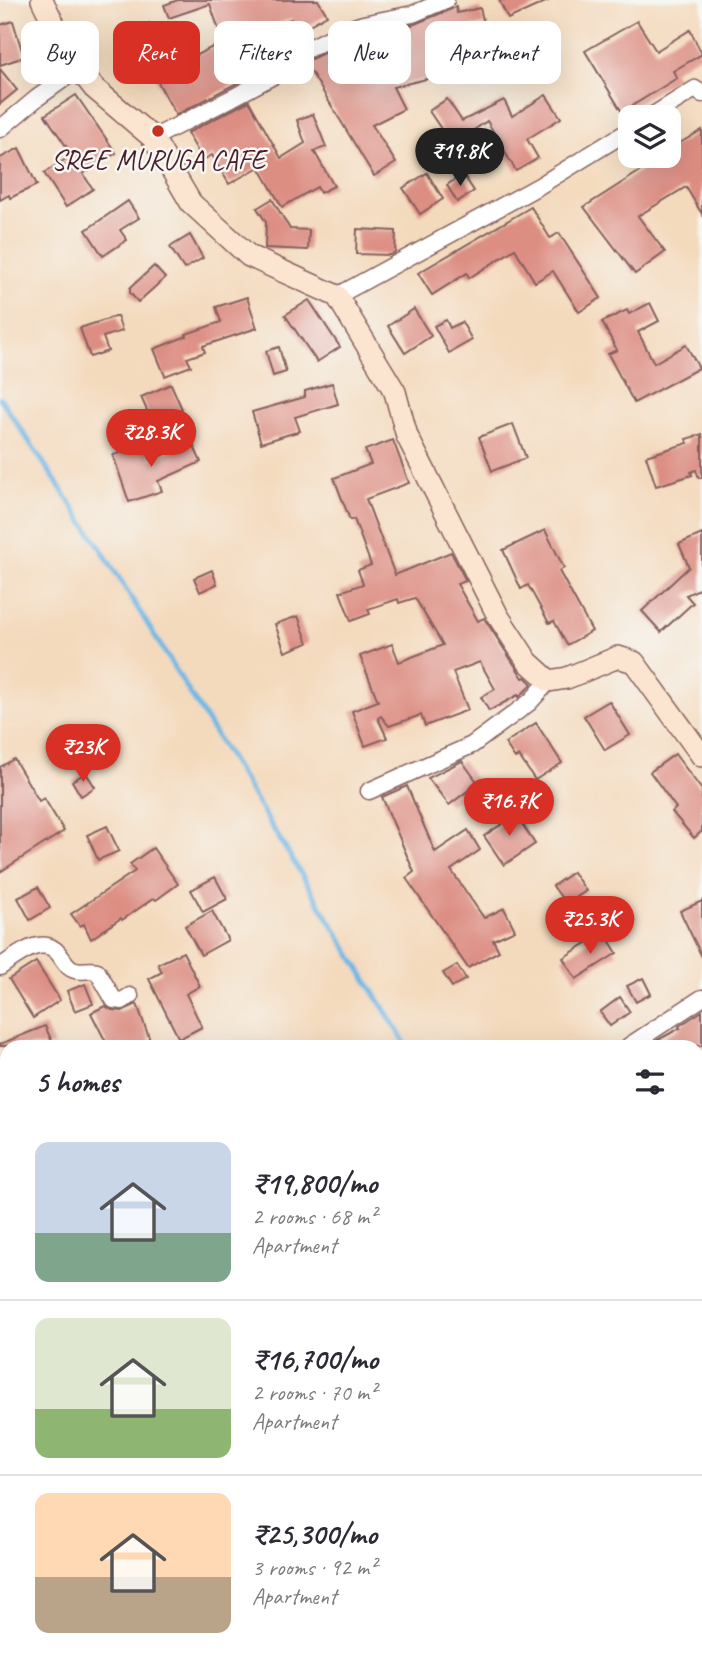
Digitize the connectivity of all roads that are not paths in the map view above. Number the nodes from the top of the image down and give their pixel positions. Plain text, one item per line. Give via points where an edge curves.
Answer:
1 (42, 0) edge
2 (446, 0) edge
3 (52, 21) edge
4 (57, 84) edge
5 (91, 84) edge
6 (702, 94) edge
7 (669, 105) edge
8 (0, 129) edge
9 (618, 137) edge
10 (153, 138) junction
11 (337, 296) junction
12 (549, 681) junction
13 (700, 749) edge
14 (369, 791) dead end
15 (0, 967) edge
16 (130, 996) dead end
17 (702, 998) edge
18 (638, 1040) edge

1 - 3 main road
2 - 10 street via 413,14 348,29 288,59 275,75
4 - 8 street
5 - 10 main road
6 - 7 street via 695,89
9 - 11 street via 539,186
10 - 11 main road via 191,203 249,256
11 - 12 main road via 395,392 407,436 498,616 528,662
12 - 13 main road via 618,657 634,662
12 - 14 street via 530,702 472,745
15 - 16 street via 33,946 44,945 54,948 77,971 97,971 114,1000
17 - 18 street

